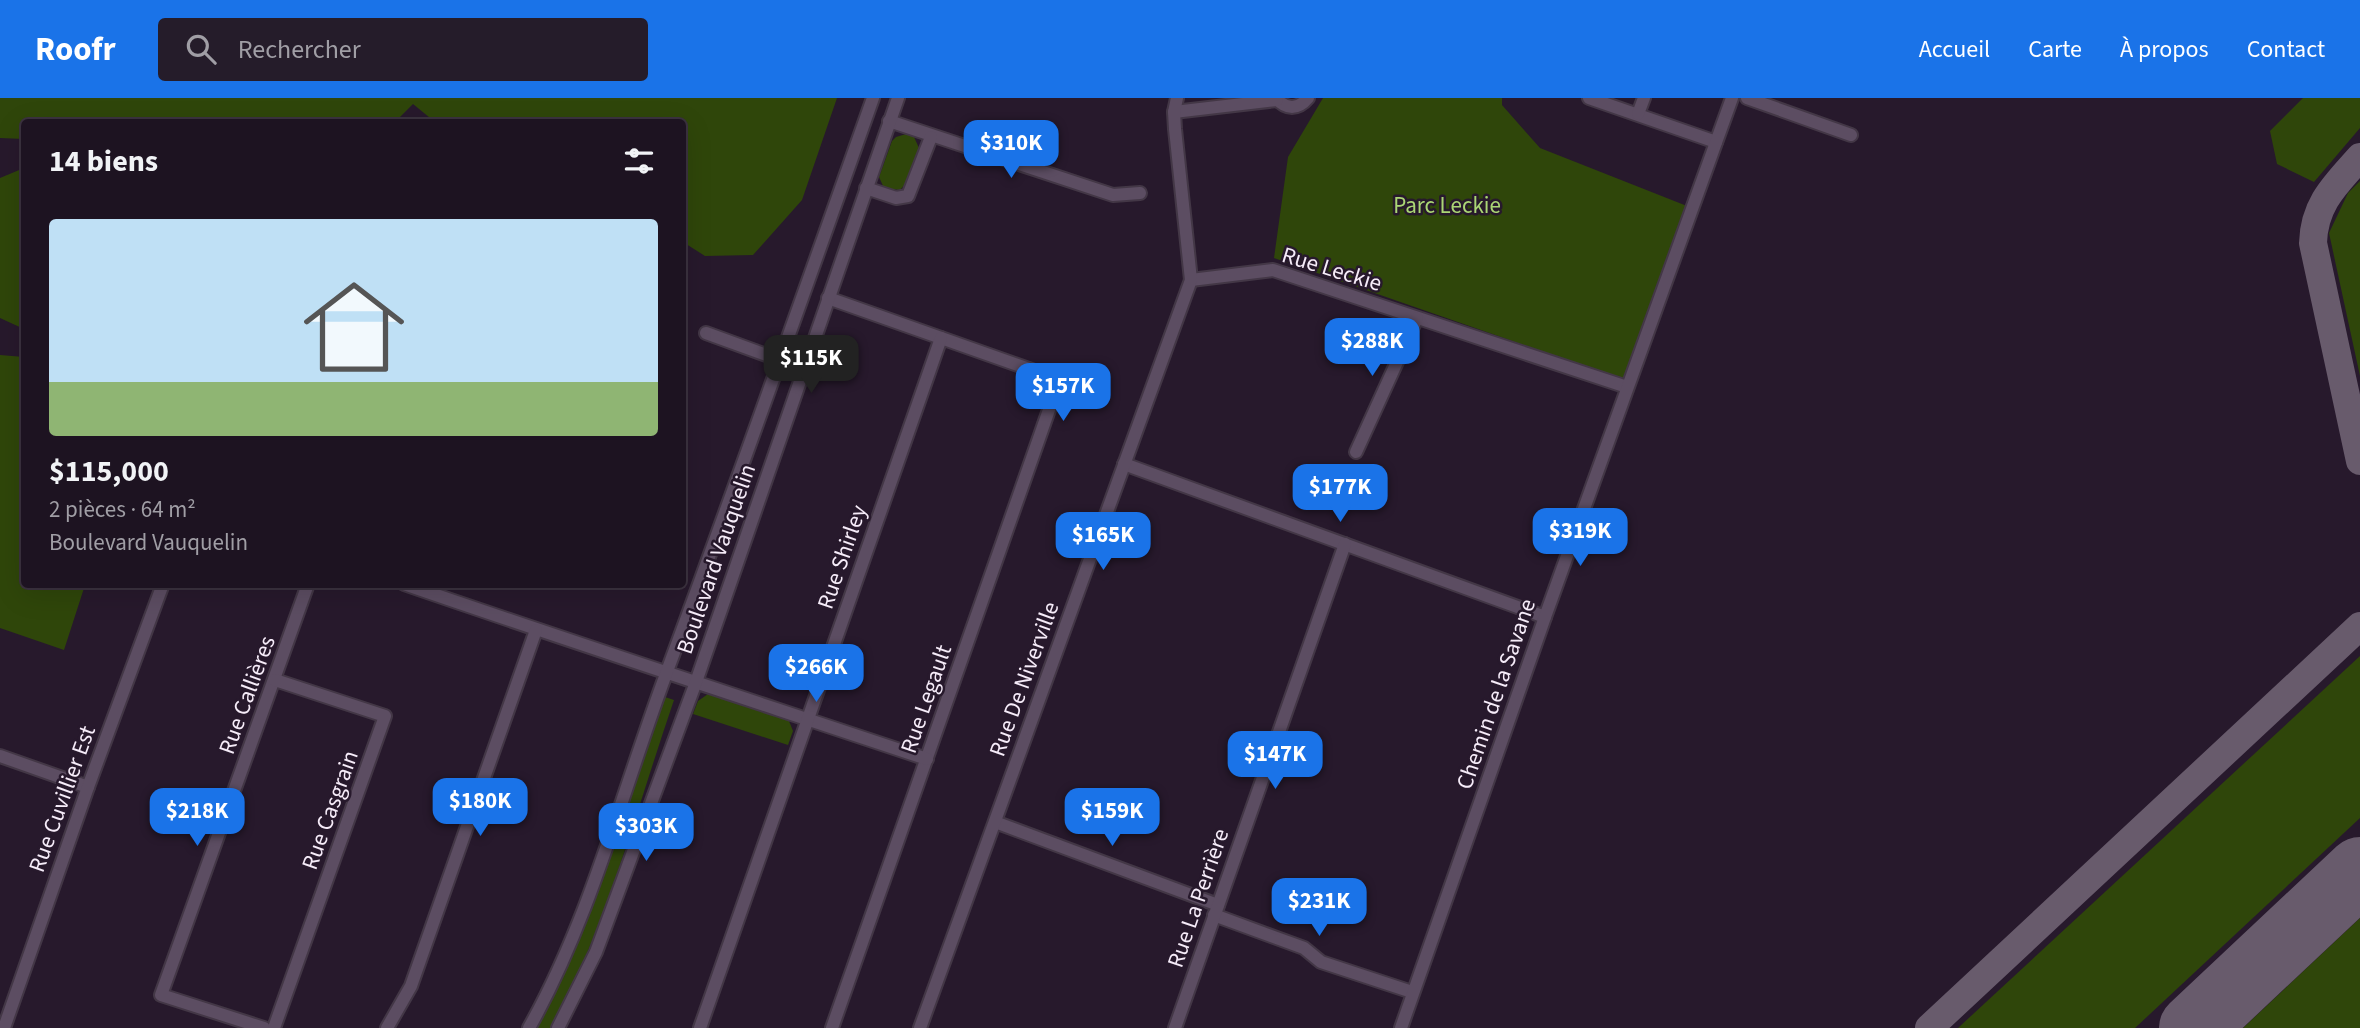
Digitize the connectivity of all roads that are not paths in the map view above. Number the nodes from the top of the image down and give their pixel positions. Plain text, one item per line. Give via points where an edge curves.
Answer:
1 (873, 98) edge
2 (898, 98) edge
3 (1177, 98) edge
4 (1308, 98) edge
5 (1589, 98) edge
6 (1644, 98) edge
7 (1732, 98) edge
8 (1747, 98) edge
9 (1276, 99) edge
10 (1174, 112) junction
11 (1638, 114) junction
12 (889, 121) junction
13 (1851, 135) dead end
14 (931, 137) junction
15 (1716, 142) junction
16 (866, 188) junction
17 (1140, 193) dead end
18 (1191, 280) junction
19 (828, 298) junction
20 (1418, 318) junction
21 (706, 333) dead end
22 (941, 338) junction
23 (780, 360) junction
24 (1627, 387) junction
25 (1356, 452) dead end
26 (1124, 464) junction
27 (1345, 544) junction
28 (162, 588) edge
29 (308, 588) edge
30 (415, 588) edge
31 (1545, 617) junction
32 (536, 630) junction
33 (666, 674) junction
34 (275, 680) junction
35 (696, 682) junction
36 (807, 719) junction
37 (0, 756) edge
38 (927, 759) junction
39 (88, 787) junction
40 (995, 822) junction
41 (1216, 910) junction
42 (1412, 992) junction
43 (5, 1011) edge
44 (562, 1025) edge
45 (4, 1028) edge
46 (264, 1028) edge
47 (274, 1028) edge
48 (387, 1028) edge
49 (529, 1028) edge
50 (700, 1028) edge
51 (832, 1028) edge
52 (920, 1028) edge
53 (1175, 1028) edge
54 (1401, 1028) edge

1 - 23 street, Boulevard Vauquelin
2 - 12 street, Boulevard Vauquelin
3 - 10 street, Rue De Niverville
4 - 9 street via 1296,107
5 - 11 street
6 - 11 street
7 - 15 street, Chemin de la Savane
8 - 13 street
9 - 10 street
10 - 18 street, Rue De Niverville
11 - 15 street
12 - 14 street
12 - 16 street, Boulevard Vauquelin
14 - 16 street via 908,196 896,198
14 - 17 street via 1113,195
15 - 24 street, Chemin de la Savane
16 - 19 street, Boulevard Vauquelin
18 - 20 street, Rue Leckie via 1273,270
18 - 26 street, Rue De Niverville
19 - 22 street
19 - 35 street, Boulevard Vauquelin
20 - 24 street, Rue Leckie
20 - 25 street
21 - 23 street
22 - 36 street, Rue Shirley
22 - 38 street, Rue Legault via 1051,377 1056,392
23 - 33 street, Boulevard Vauquelin
24 - 31 street, Chemin de la Savane
26 - 27 street
26 - 40 street, Rue De Niverville
27 - 31 street
27 - 41 street, Rue La Perrière
28 - 39 street, Rue Cuvillier Est
29 - 34 street, Rue Callières
30 - 32 street
31 - 42 street, Chemin de la Savane
32 - 33 street
32 - 48 street via 411,986
33 - 35 street
33 - 49 street, Boulevard Vauquelin via 576,929
34 - 46 street, Rue Callières via 161,995
34 - 47 street, Rue Casgrain via 385,716
35 - 36 street
35 - 44 street, Boulevard Vauquelin via 596,952
36 - 38 street
36 - 50 street, Rue Shirley
37 - 39 street
38 - 51 street, Rue Legault
39 - 43 street, Rue Cuvillier Est
40 - 41 street
40 - 52 street, Rue De Niverville
41 - 42 street via 1304,948 1321,962
41 - 53 street, Rue La Perrière
42 - 54 street, Chemin de la Savane
43 - 45 street, Rue Cuvillier Est

